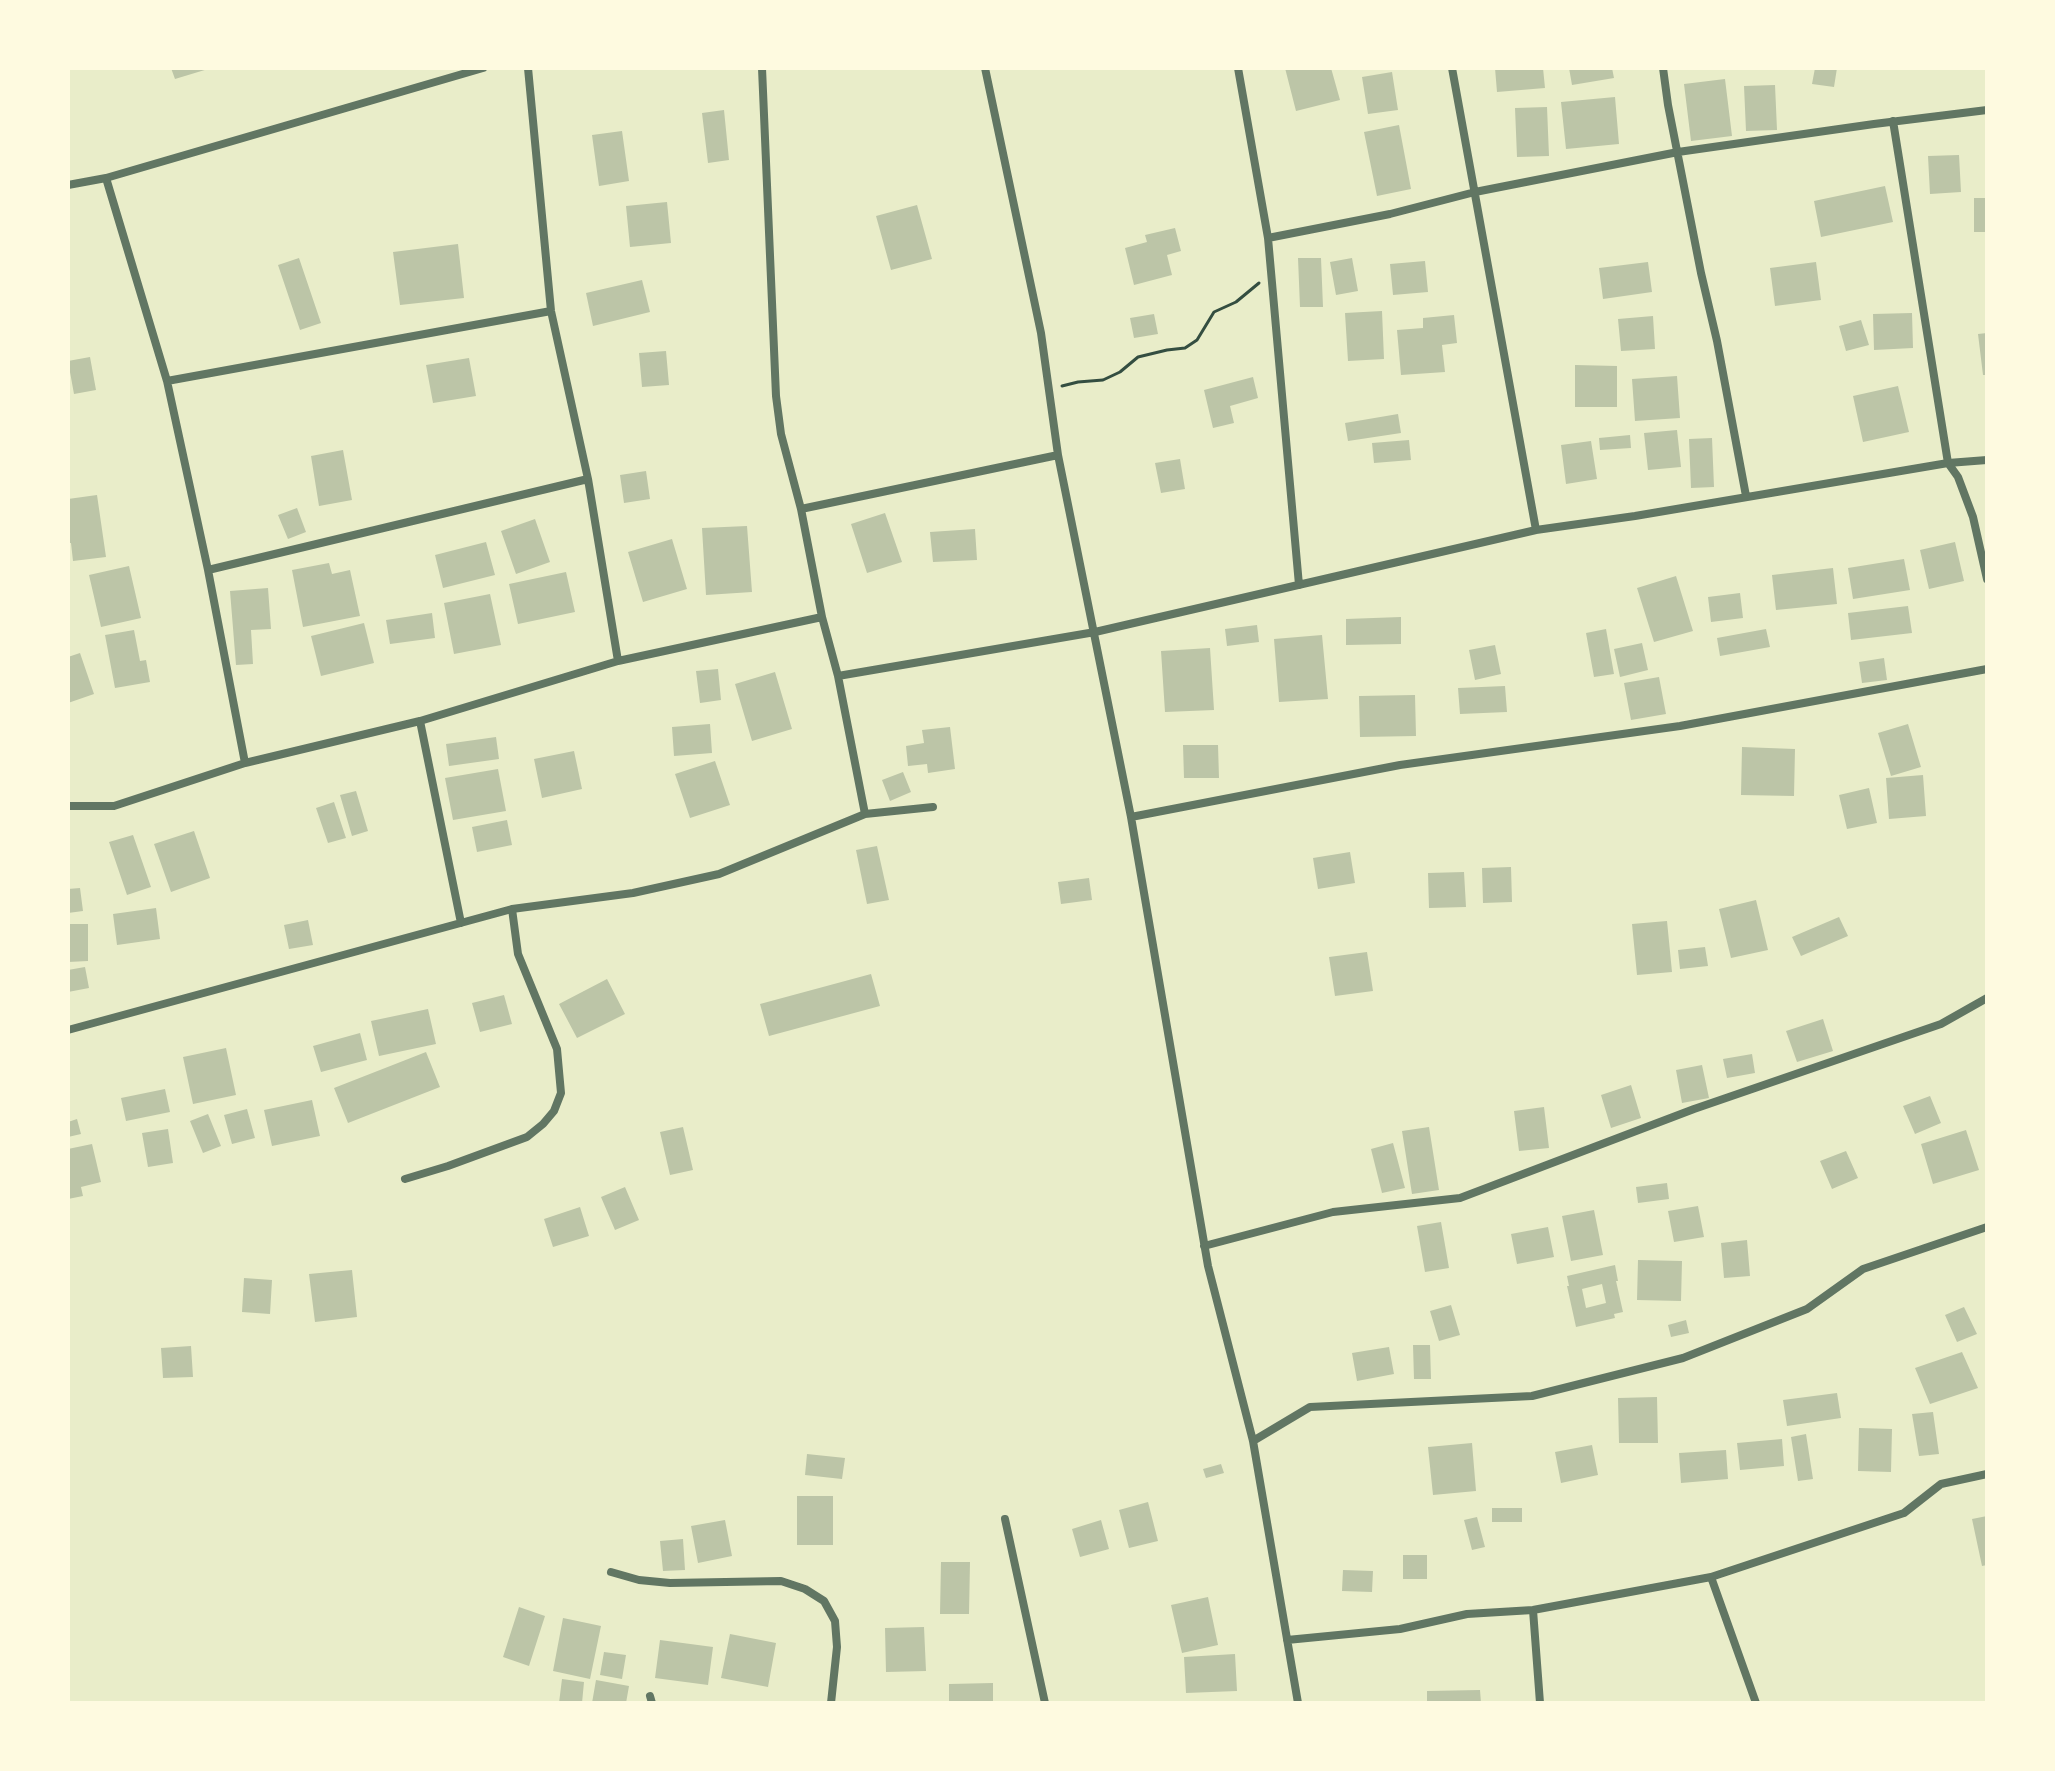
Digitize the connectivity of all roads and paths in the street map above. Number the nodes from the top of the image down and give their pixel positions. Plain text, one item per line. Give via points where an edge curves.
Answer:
1 (483, 68) edge
2 (528, 68) edge
3 (762, 68) edge
4 (985, 68) edge
5 (1238, 68) edge
6 (1452, 68) edge
7 (1663, 68) edge
8 (1987, 110) edge
9 (1893, 121) junction
10 (1678, 152) junction
11 (106, 178) junction
12 (68, 185) edge
13 (1475, 192) junction
14 (1268, 238) junction
15 (1271, 273) junction
16 (551, 311) junction
17 (167, 381) junction
18 (1049, 389) junction
19 (1058, 455) junction
20 (1987, 460) edge
21 (1948, 463) junction
22 (588, 479) junction
23 (1746, 496) junction
24 (801, 509) junction
25 (1536, 530) junction
26 (208, 570) junction
27 (1987, 579) edge
28 (1299, 585) junction
29 (822, 617) junction
30 (1095, 632) junction
31 (618, 661) junction
32 (1987, 669) edge
33 (838, 676) junction
34 (420, 721) junction
35 (245, 763) junction
36 (68, 806) edge
37 (933, 807) dead end
38 (865, 814) junction
39 (1131, 817) junction
40 (512, 909) junction
41 (461, 923) junction
42 (1987, 998) edge
43 (68, 1030) edge
44 (405, 1179) dead end
45 (1987, 1227) edge
46 (1204, 1246) junction
47 (1253, 1441) junction
48 (1987, 1474) edge
49 (1005, 1519) dead end
50 (611, 1572) dead end
51 (1711, 1577) junction
52 (1533, 1610) junction
53 (1287, 1640) junction
54 (831, 1703) edge
55 (1045, 1703) edge
56 (1298, 1703) edge
57 (1540, 1703) edge
58 (1756, 1703) edge

1 - 11 street
2 - 16 street
3 - 24 street via 776,396
4 - 18 street
5 - 14 street
6 - 13 street
7 - 10 street
8 - 9 street
9 - 10 street
9 - 21 street
10 - 13 street
10 - 23 street
11 - 12 street
11 - 17 street
13 - 14 street
13 - 25 street
14 - 15 street
15 - 18 path via 1236,302 1214,312 1197,340 1185,348 1138,357 1103,380
15 - 28 street
16 - 17 street
16 - 22 street
17 - 26 street
18 - 19 street
19 - 24 street
19 - 30 street
20 - 21 street
21 - 23 street
21 - 27 street via 1973,517
22 - 26 street
22 - 31 street
23 - 25 street
24 - 29 street
25 - 28 street
26 - 35 street
28 - 30 street
29 - 31 street
29 - 33 street
30 - 33 street
30 - 39 street
31 - 34 street
32 - 39 street via 1680,726 1400,765
33 - 38 street
34 - 35 street
34 - 41 street
35 - 36 street via 114,806
37 - 38 street
38 - 40 street via 719,874 633,893
39 - 46 street
40 - 41 street
40 - 44 street via 518,954 557,1049 561,1093 554,1111 527,1137
41 - 43 street
42 - 46 street via 1941,1024 1694,1109 1460,1198 1333,1212
45 - 47 street via 1863,1269 1807,1309 1683,1358 1532,1396 1310,1407
46 - 47 street
47 - 53 street
48 - 51 street via 1941,1484 1904,1513
49 - 55 street
50 - 54 street via 670,1583 781,1581 805,1589 824,1601 835,1621
51 - 52 street
51 - 58 street
52 - 53 street via 1467,1614 1400,1629
52 - 57 street
53 - 56 street

